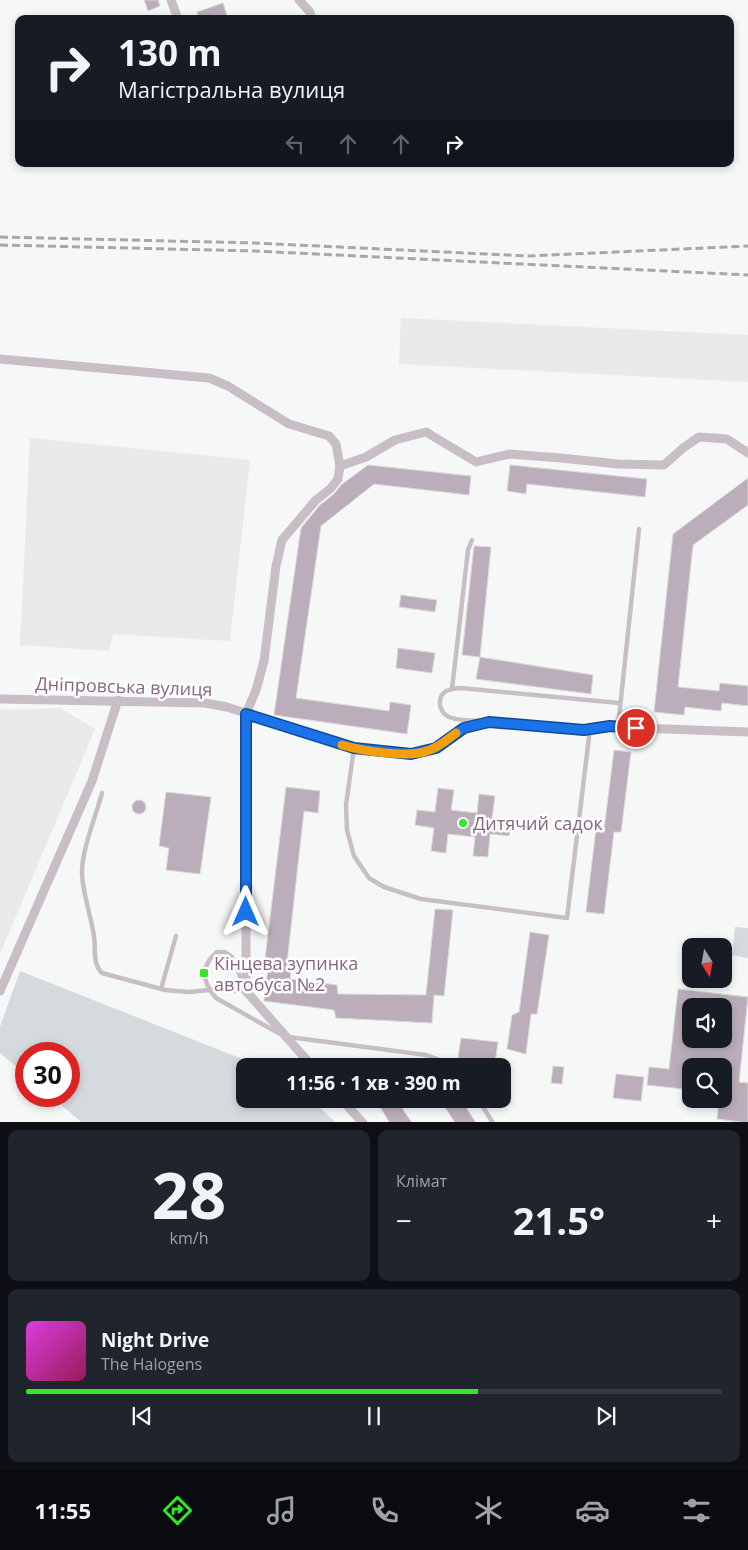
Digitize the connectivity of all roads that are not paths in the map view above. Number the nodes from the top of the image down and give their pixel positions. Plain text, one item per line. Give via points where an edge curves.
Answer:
1 (171, 0) edge
2 (299, 0) edge
3 (177, 15) edge
4 (311, 15) edge
5 (0, 359) edge
6 (748, 453) edge
7 (340, 466) junction
8 (639, 529) dead end
9 (472, 540) dead end
10 (452, 689) junction
11 (0, 699) edge
12 (118, 700) junction
13 (619, 703) junction
14 (246, 714) junction
15 (489, 722) junction
16 (618, 727) junction
17 (590, 729) junction
18 (748, 732) edge
19 (354, 748) junction
20 (102, 793) dead end
21 (176, 936) dead end
22 (162, 989) junction
23 (208, 990) junction
24 (0, 991) edge
25 (246, 991) junction
26 (286, 1037) junction
27 (305, 1058) edge
28 (434, 1058) edge
29 (350, 1108) edge
30 (484, 1108) edge
31 (363, 1122) edge
32 (493, 1122) edge

1 - 3 street
2 - 4 street
5 - 7 street via 209,378 228,386 289,424 328,436 336,444
6 - 7 street via 728,439 699,437 664,465 509,454 476,462 426,432 395,440 366,457
7 - 14 street via 338,479 282,540 264,661
8 - 13 lane
9 - 10 lane via 468,550
10 - 13 lane via 470,688
10 - 15 lane via 444,692 440,699 444,714 451,718
11 - 12 street, Дніпровська вулиця
12 - 14 street, Дніпровська вулиця via 206,703
12 - 24 street via 92,781
13 - 16 lane
14 - 19 street, Дніпровська вулиця
14 - 25 street
15 - 17 street, Дніпровська вулиця
15 - 19 street, Дніпровська вулиця via 464,728 425,752 411,754
16 - 17 street, Дніпровська вулиця
16 - 18 street, Дніпровська вулиця
17 - 19 lane via 567,918 421,899 384,887 369,878 354,856 347,824 347,792
20 - 22 lane via 82,874 97,969
21 - 22 lane
22 - 23 lane
23 - 25 lane
23 - 25 lane via 204,973 211,956 225,952 232,957
23 - 26 lane via 249,1018
25 - 26 street
26 - 27 street
26 - 28 lane
29 - 31 street
30 - 32 lane

